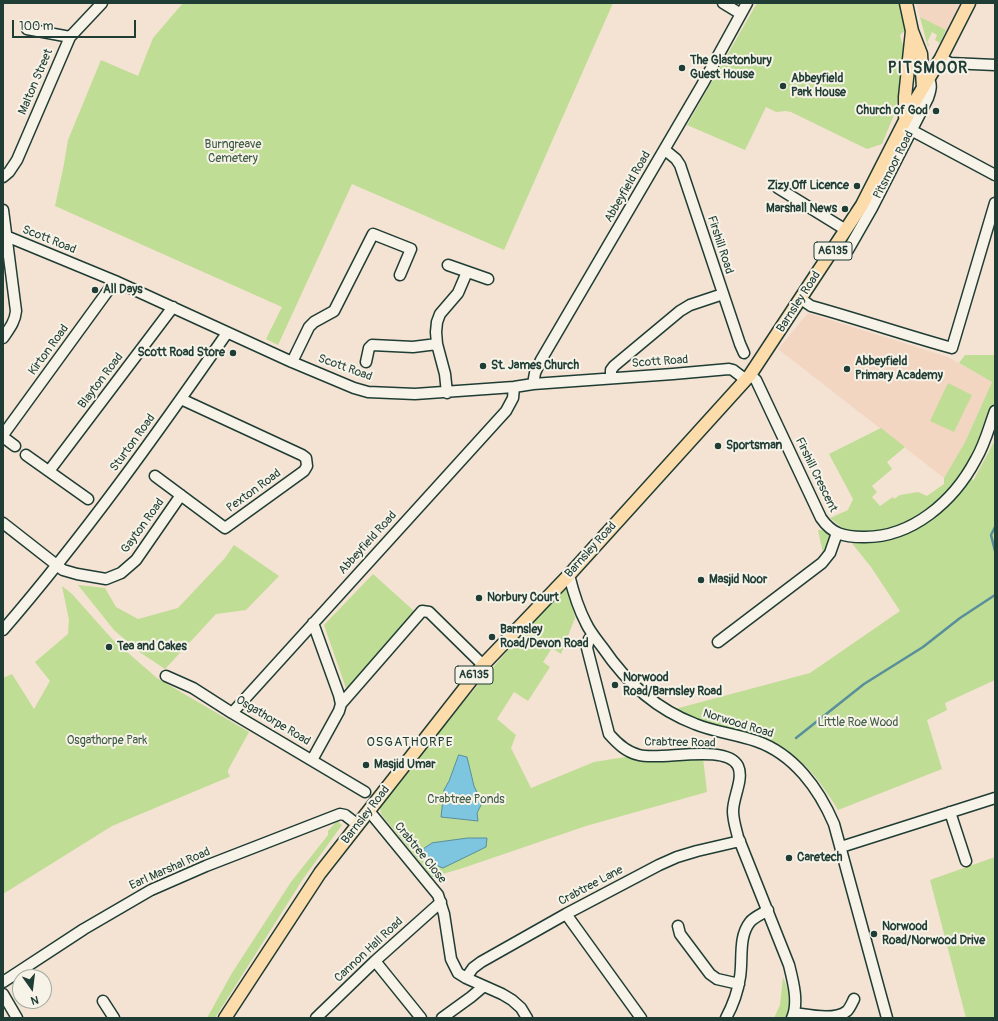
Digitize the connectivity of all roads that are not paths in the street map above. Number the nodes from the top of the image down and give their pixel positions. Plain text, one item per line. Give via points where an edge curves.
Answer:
1 (102, 3) edge
2 (723, 3) edge
3 (747, 3) edge
4 (906, 3) edge
5 (969, 3) edge
6 (741, 14) junction
7 (27, 29) dead end
8 (912, 31) junction
9 (70, 37) junction
10 (941, 58) junction
11 (995, 65) edge
12 (926, 83) junction
13 (908, 125) junction
14 (665, 150) junction
15 (995, 175) edge
16 (3, 177) edge
17 (778, 188) dead end
18 (995, 203) edge
19 (3, 210) edge
20 (846, 230) junction
21 (6, 236) junction
22 (848, 250) dead end
23 (448, 265) dead end
24 (467, 272) junction
25 (400, 275) dead end
26 (488, 279) dead end
27 (115, 281) junction
28 (723, 294) junction
29 (801, 299) junction
30 (173, 307) junction
31 (227, 333) junction
32 (3, 338) edge
33 (437, 344) junction
34 (744, 353) dead end
35 (292, 362) junction
36 (366, 362) dead end
37 (611, 378) junction
38 (748, 378) junction
39 (533, 384) junction
40 (514, 387) junction
41 (447, 393) junction
42 (181, 399) junction
43 (995, 411) edge
44 (992, 430) edge
45 (3, 436) edge
46 (15, 446) dead end
47 (26, 455) dead end
48 (49, 471) junction
49 (155, 476) dead end
50 (181, 495) junction
51 (88, 499) dead end
52 (3, 524) edge
53 (837, 533) junction
54 (57, 565) junction
55 (569, 575) junction
56 (313, 623) junction
57 (3, 630) edge
58 (593, 635) junction
59 (718, 642) dead end
60 (483, 665) junction
61 (166, 676) dead end
62 (341, 704) junction
63 (232, 713) junction
64 (312, 760) junction
65 (365, 792) dead end
66 (995, 798) edge
67 (369, 811) junction
68 (950, 812) junction
69 (358, 825) junction
70 (740, 841) junction
71 (841, 847) junction
72 (966, 861) dead end
73 (440, 902) junction
74 (768, 910) junction
75 (566, 914) junction
76 (678, 926) dead end
77 (376, 961) junction
78 (466, 978) junction
79 (3, 982) edge
80 (739, 984) junction
81 (484, 986) junction
82 (3, 994) edge
83 (854, 999) dead end
84 (103, 1001) dead end
85 (793, 1016) edge
86 (17, 1018) edge
87 (114, 1018) edge
88 (226, 1018) edge
89 (316, 1018) edge
90 (421, 1018) edge
91 (442, 1018) edge
92 (528, 1018) edge
93 (642, 1018) edge
94 (726, 1018) edge
95 (887, 1018) edge

1 - 9 street, Malton Street
2 - 6 street
3 - 6 street, Abbeyfield Road
4 - 8 main road, A6135
5 - 10 main road
6 - 14 street, Abbeyfield Road
7 - 9 street
8 - 12 main road, A6135 via 922,54
8 - 13 main road, A6135 via 905,97
9 - 16 street, Malton Street via 18,160
10 - 11 street via 950,63
10 - 12 main road
12 - 13 main road, Barnsley Road / A6135
13 - 15 street
13 - 20 main road, Barnsley Road / A6135
13 - 22 street, Pitsmoor Road via 872,208
14 - 28 street, Firshill Road via 680,165
14 - 39 street, Abbeyfield Road via 541,360
17 - 20 street
18 - 29 street via 952,348 811,306
19 - 21 street
20 - 29 main road, Barnsley Road / A6135
21 - 27 street, Scott Road
21 - 32 street via 16,318
23 - 24 street
24 - 26 street
24 - 33 street via 458,293 440,314 436,332
25 - 35 street via 411,249 373,234 334,311 309,327
27 - 30 street, Scott Road
27 - 45 street, Kirton Road
28 - 34 street, Firshill Road
28 - 37 street via 680,311 614,366
29 - 38 main road, Barnsley Road / A6135
30 - 31 street, Scott Road
30 - 48 street, Blayton Road
31 - 35 street, Scott Road
31 - 42 street, Sturton Road
33 - 36 street via 413,347 372,345 368,348
33 - 41 street
35 - 41 street, Scott Road via 368,392
37 - 38 street, Scott Road via 729,369
37 - 39 street, Scott Road
38 - 53 street, Firshill Crescent via 756,380 821,518 827,527
38 - 55 main road, Barnsley Road / A6135
39 - 40 street, Scott Road
40 - 41 street, Scott Road
40 - 56 street, Abbeyfield Road via 513,398 506,411
42 - 50 street, Pexton Road via 302,455 308,462 304,471 224,528
42 - 54 street, Sturton Road
43 - 44 street
44 - 53 street via 956,490 920,522 894,533 879,536 855,537
45 - 46 street
47 - 48 street
48 - 51 street
49 - 50 street, Pexton Road
50 - 54 street, Gayton Road via 136,560 121,573 106,579 98,579 63,570
52 - 54 street, Gayton Road
53 - 59 street via 830,553 822,563
54 - 57 street, Sturton Road
55 - 58 street, Norwood Road via 579,610
55 - 60 main road, Barnsley Road / A6135
56 - 62 street
56 - 63 street, Abbeyfield Road
58 - 70 street, Crabtree Road via 587,648 610,734 618,744 638,755 650,757 693,753 726,756 734,760 740,775 733,821
58 - 71 street, Norwood Road via 623,675 654,703 695,724 770,746 797,766 827,806
60 - 62 street via 429,612 422,611
60 - 67 main road, Barnsley Road / A6135
61 - 63 street, Osgathorpe Road via 193,688
62 - 64 street via 335,720
63 - 64 street, Osgathorpe Road
64 - 65 street, Osgathorpe Road
66 - 68 street
67 - 69 main road, Barnsley Road / A6135
67 - 73 street, Crabtree Close via 438,895
68 - 71 street
68 - 72 street
69 - 79 street, Earl Marshal Road via 340,814 156,888 90,925
69 - 88 main road, Barnsley Road / A6135 via 320,873
70 - 74 street, Crabtree Road
70 - 75 street, Crabtree Lane via 677,857
71 - 95 street, Norwood Road
73 - 77 street, Cannon Hall Road
73 - 78 street, Crabtree Close via 451,959 458,973
74 - 80 street via 750,922 746,928
74 - 85 street, Crabtree Road via 789,965 793,984
75 - 78 street, Crabtree Lane via 481,962
75 - 93 street
76 - 80 street via 680,934 710,974 717,979
77 - 89 street, Cannon Hall Road
77 - 90 street
78 - 81 street, Crabtree Close
80 - 94 street
81 - 91 street
81 - 92 street, Crabtree Close via 512,1000
82 - 86 street
83 - 85 street via 847,1011 833,1017
84 - 87 street

